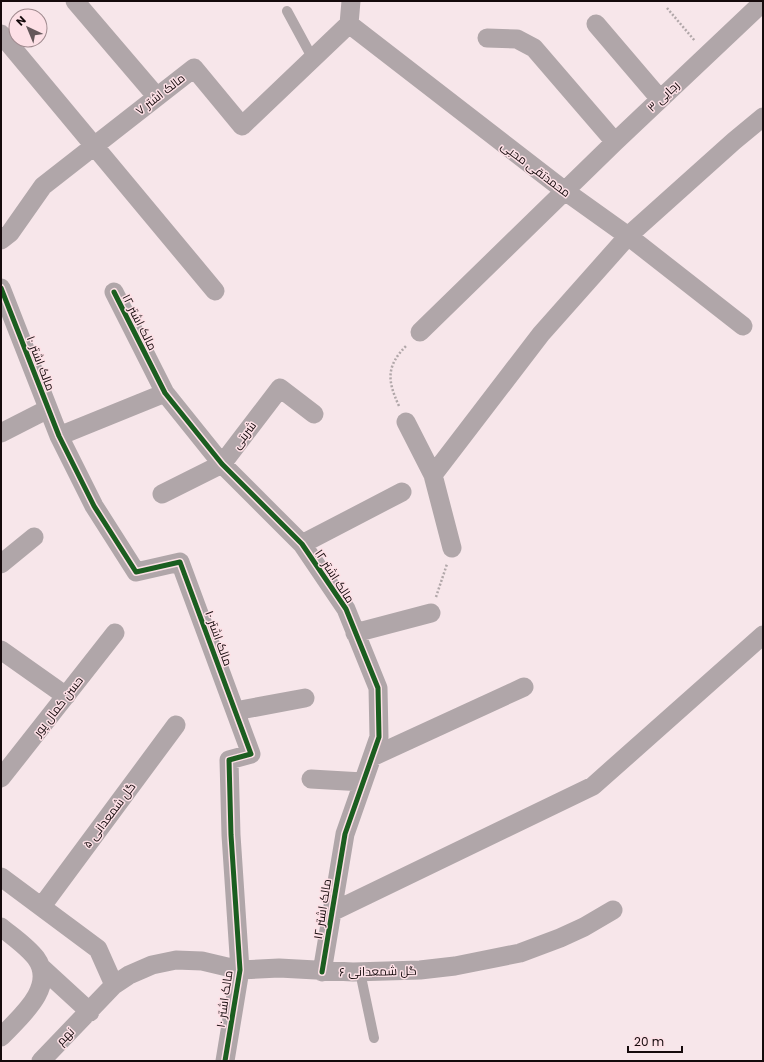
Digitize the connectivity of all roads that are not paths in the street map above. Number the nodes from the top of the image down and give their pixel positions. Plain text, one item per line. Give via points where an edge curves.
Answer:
1 (75, 1) edge
2 (350, 1) edge
3 (763, 2) edge
4 (288, 11) dead end
5 (349, 24) junction
6 (596, 24) dead end
7 (1, 34) edge
8 (487, 38) dead end
9 (313, 59) junction
10 (157, 97) junction
11 (660, 99) junction
12 (763, 117) edge
13 (615, 142) junction
14 (95, 145) junction
15 (565, 191) junction
16 (628, 236) junction
17 (1, 240) edge
18 (1, 288) edge
19 (215, 291) dead end
20 (114, 292) dead end
21 (743, 326) dead end
22 (420, 332) road end
23 (165, 393) junction
24 (48, 409) junction
25 (314, 414) dead end
26 (406, 422) road end
27 (1, 433) edge
28 (59, 436) junction
29 (222, 464) junction
30 (433, 475) junction
31 (402, 492) dead end
32 (162, 494) dead end
33 (34, 537) dead end
34 (302, 544) junction
35 (452, 548) road end
36 (1, 564) edge
37 (431, 612) road end
38 (355, 633) junction
39 (115, 634) dead end
40 (763, 636) edge
41 (1, 650) edge
42 (524, 687) dead end
43 (66, 696) junction
44 (305, 698) dead end
45 (235, 711) junction
46 (176, 725) dead end
47 (372, 757) junction
48 (1, 778) edge
49 (311, 780) dead end
50 (363, 782) junction
51 (1, 877) edge
52 (42, 906) junction
53 (613, 910) dead end
54 (332, 912) junction
55 (1, 927) edge
56 (240, 970) junction
57 (322, 972) junction
58 (360, 972) junction
59 (42, 974) junction
60 (114, 985) junction
61 (85, 1006) junction
62 (1, 1037) edge
63 (374, 1038) dead end
64 (41, 1061) edge
65 (225, 1061) edge

1 - 10 street
2 - 5 street
3 - 11 street, رجایی ۳
4 - 9 lane
5 - 9 street, مالک اشتر ۷
5 - 15 street, محمدتقی محبی
6 - 11 street
7 - 14 street
8 - 13 street via 517,39 534,48
9 - 10 street, مالک اشتر ۷ via 242,126 194,68
10 - 14 street, مالک اشتر ۷
11 - 13 street, رجایی ۳
12 - 16 street
13 - 15 street, رجایی ۳
14 - 17 street, مالک اشتر ۷ via 43,186 10,234
14 - 19 street
15 - 16 street, محمدتقی محبی
15 - 22 street, رجایی ۳
16 - 21 street, محمدتقی محبی
16 - 30 street via 541,334
18 - 24 street, مالک اشتر ۱۰
20 - 23 street, مالک اشتر ۱۲
23 - 28 street
23 - 29 street, مالک اشتر ۱۲
24 - 27 street
24 - 28 street, مالک اشتر ۱۰
25 - 29 street, شربتی via 280,388
26 - 30 street
28 - 45 street, مالک اشتر ۱۰ via 94,506 136,572 180,562
29 - 32 street, شربتی
29 - 34 street, مالک اشتر ۱۲
30 - 35 street
31 - 34 street
33 - 36 street
34 - 38 street, مالک اشتر ۱۲ via 346,609
37 - 38 street
38 - 47 street, مالک اشتر ۱۲ via 378,688 379,737
39 - 43 street, حسن کمال پور
40 - 54 street via 593,786
41 - 43 street
42 - 47 street
43 - 48 street, حسن کمال پور
44 - 45 street
45 - 56 street, مالک اشتر ۱۰ via 251,754 229,760
46 - 52 street, گل شمعدانی ۵
47 - 50 street, مالک اشتر ۱۲
49 - 50 street
50 - 54 street, مالک اشتر ۱۲ via 345,834
51 - 52 street
52 - 60 street via 98,950
53 - 58 street, گل شمعدانی ۶ via 560,938 520,952 455,966
54 - 57 street, مالک اشتر ۱۲
55 - 59 street via 35,957
56 - 57 street, گل شمعدانی ۶ via 279,968
56 - 60 street, گل شمعدانی ۶ via 202,961 176,960 152,965
56 - 65 street, مالک اشتر ۱۰
57 - 58 street, گل شمعدانی ۶
58 - 63 lane
59 - 61 street via 65,988
59 - 62 street via 32,1004
60 - 61 street, نهم
61 - 64 street, نهم

